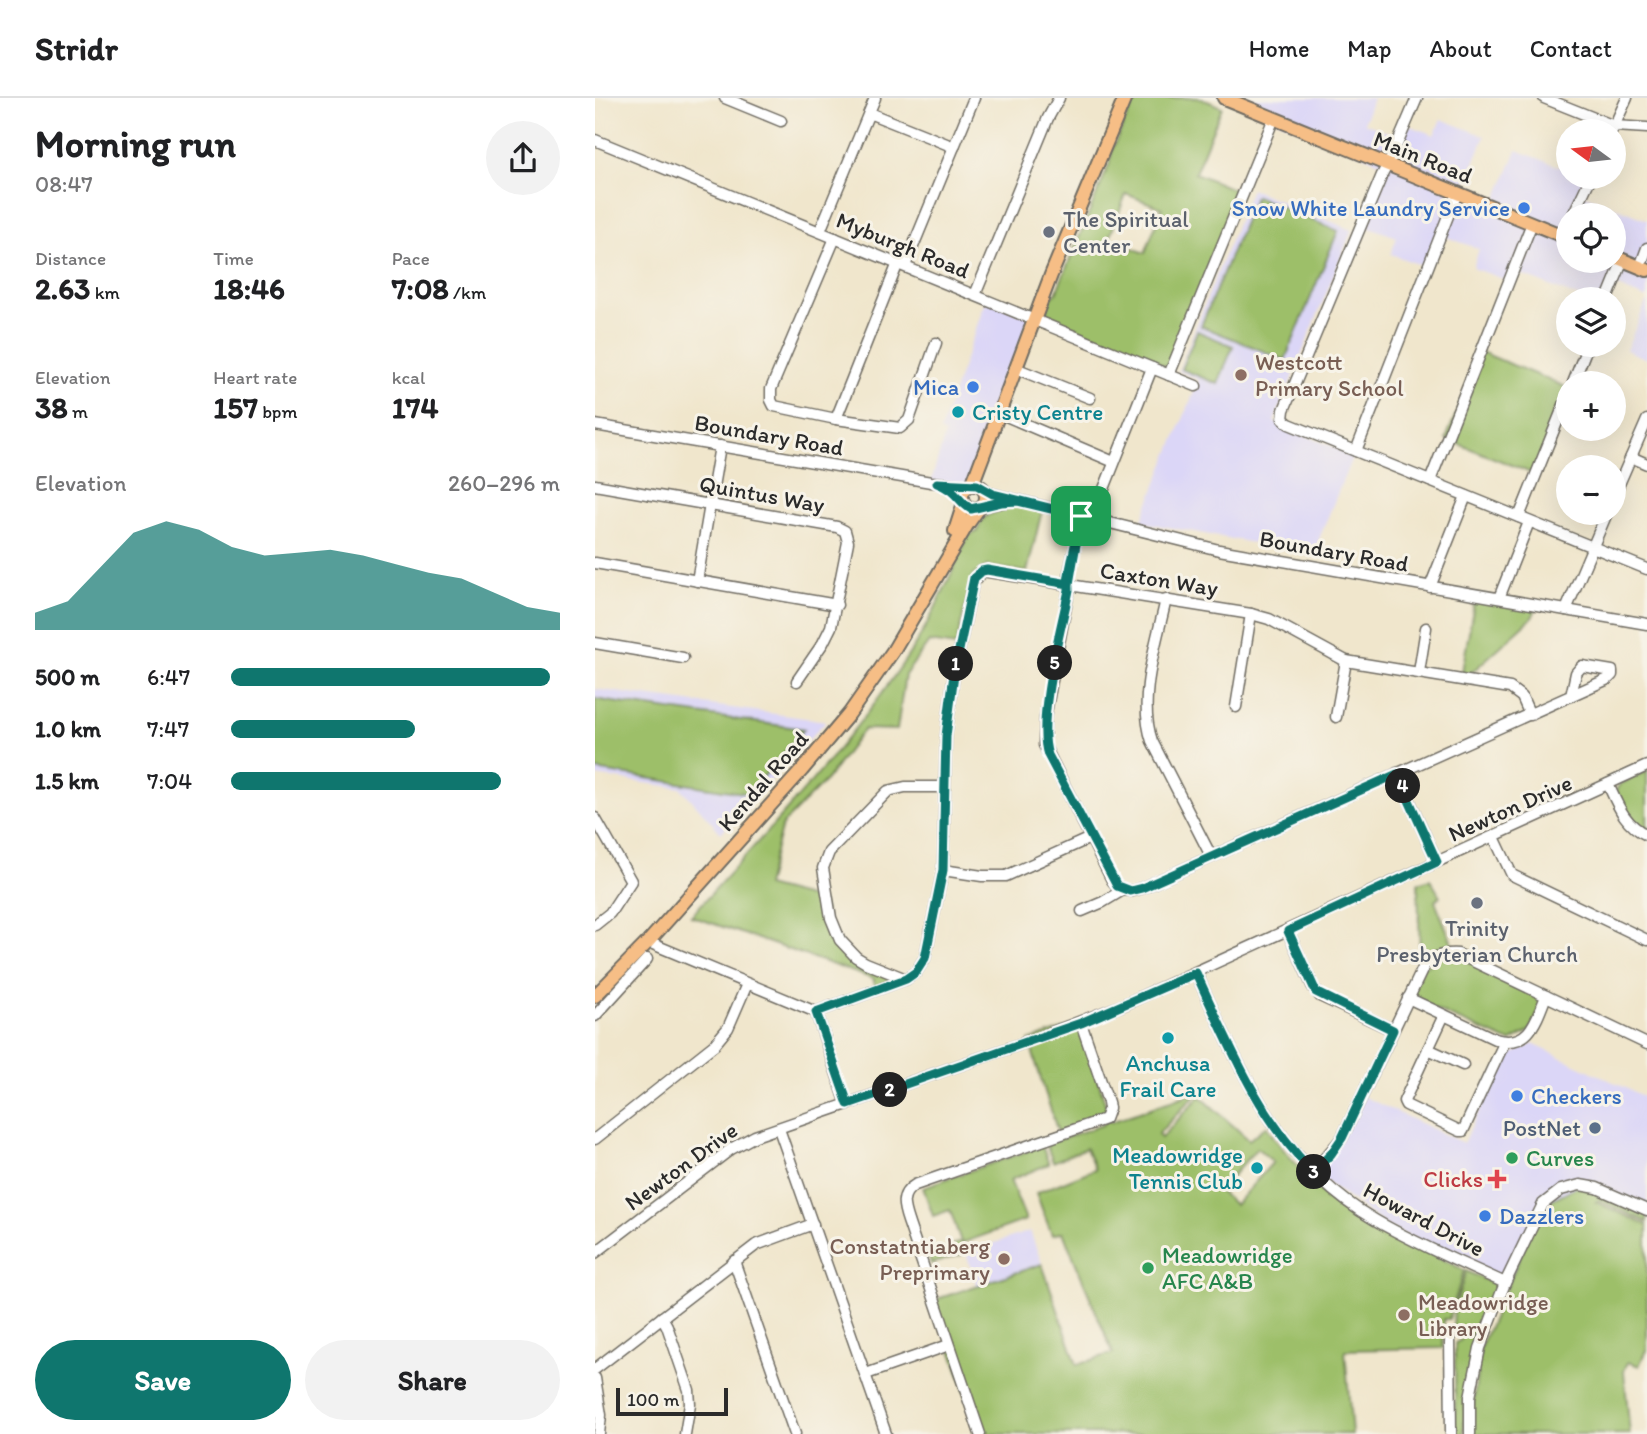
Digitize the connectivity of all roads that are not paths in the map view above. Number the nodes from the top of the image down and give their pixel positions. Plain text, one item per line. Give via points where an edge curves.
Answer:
1 (725, 98) edge
2 (875, 98) edge
3 (974, 98) edge
4 (1059, 98) edge
5 (1125, 98) edge
6 (1224, 98) edge
7 (1417, 98) edge
8 (1544, 98) edge
9 (1627, 98) edge
10 (869, 113) junction
11 (1274, 118) junction
12 (1591, 119) edge
13 (1618, 119) edge
14 (781, 121) dead end
15 (1647, 128) edge
16 (1626, 129) edge
17 (595, 140) edge
18 (954, 147) junction
19 (1387, 165) junction
20 (1458, 193) junction
21 (1532, 223) junction
22 (1556, 230) edge
23 (820, 231) junction
24 (835, 238) junction
25 (1647, 248) edge
26 (1626, 261) edge
27 (901, 264) junction
28 (1643, 268) edge
29 (975, 295) junction
30 (1034, 319) junction
31 (936, 343) dead end
32 (1015, 368) junction
33 (1152, 368) junction
34 (1169, 375) junction
35 (1196, 386) dead end
36 (1090, 398) dead end
37 (999, 413) junction
38 (836, 419) junction
39 (1647, 420) edge
40 (595, 425) edge
41 (1556, 425) edge
42 (720, 446) junction
43 (1356, 451) junction
44 (1631, 457) junction
45 (1114, 462) junction
46 (1647, 464) edge
47 (1626, 468) edge
48 (1430, 481) junction
49 (937, 483) junction
50 (595, 485) edge
51 (978, 488) junction
52 (1466, 496) junction
53 (1018, 501) junction
54 (963, 502) junction
55 (710, 505) junction
56 (980, 507) junction
57 (1519, 517) junction
58 (1087, 518) junction
59 (1529, 522) junction
60 (1602, 525) edge
61 (1592, 547) junction
62 (595, 564) edge
63 (1647, 569) edge
64 (938, 574) junction
65 (697, 581) junction
66 (1069, 584) junction
67 (1430, 587) junction
68 (1499, 598) junction
69 (1166, 599) junction
70 (837, 605) junction
71 (1566, 610) junction
72 (1251, 614) junction
73 (1647, 624) edge
74 (1426, 628) dead end
75 (595, 643) edge
76 (684, 658) dead end
77 (1346, 661) junction
78 (1419, 672) junction
79 (797, 681) dead end
80 (1571, 696) dead end
81 (1236, 707) dead end
82 (1530, 715) junction
83 (1336, 717) dead end
84 (1647, 766) edge
85 (1397, 774) junction
86 (1608, 785) junction
87 (944, 787) junction
88 (595, 818) edge
89 (1647, 835) edge
90 (1494, 837) junction
91 (1090, 838) junction
92 (1212, 856) junction
93 (1437, 862) junction
94 (943, 870) junction
95 (1123, 890) junction
96 (1082, 911) dead end
97 (595, 925) edge
98 (1288, 931) junction
99 (1647, 940) edge
100 (648, 942) junction
101 (647, 958) dead end
102 (1196, 973) junction
103 (906, 979) junction
104 (747, 984) junction
105 (595, 996) edge
106 (1546, 996) junction
107 (1408, 998) junction
108 (816, 1012) junction
109 (1444, 1015) junction
110 (595, 1016) edge
111 (1081, 1023) junction
112 (1393, 1030) junction
113 (1505, 1041) junction
114 (1647, 1044) edge
115 (1428, 1049) junction
116 (1463, 1065) dead end
117 (848, 1104) junction
118 (779, 1129) junction
119 (595, 1139) edge
120 (1313, 1172) junction
121 (1647, 1210) edge
122 (813, 1224) junction
123 (595, 1254) edge
124 (734, 1261) junction
125 (1505, 1283) junction
126 (661, 1317) junction
127 (1450, 1335) dead end
128 (949, 1345) junction
129 (595, 1369) edge
130 (866, 1374) junction
131 (595, 1378) edge
132 (599, 1434) edge
133 (685, 1434) edge
134 (795, 1434) edge
135 (886, 1434) edge
136 (980, 1434) edge
137 (1451, 1434) edge
138 (1470, 1434) edge

1 - 14 street
2 - 10 street
3 - 18 street
4 - 29 street
5 - 30 main road
6 - 11 main road, Main Road
7 - 19 street
8 - 12 street
9 - 13 street
10 - 18 street
10 - 23 street
11 - 19 main road, Main Road
11 - 34 street
15 - 16 street
17 - 23 street, Myburgh Road
18 - 27 street
19 - 20 main road, Main Road
19 - 43 street via 1282,415 1289,424
20 - 21 main road, Main Road
20 - 43 street
21 - 22 main road, Main Road
21 - 48 street
23 - 24 street, Myburgh Road
24 - 27 street, Myburgh Road
24 - 38 street via 770,396 780,408
25 - 28 street
26 - 28 main road
27 - 29 street, Myburgh Road
27 - 38 street
29 - 30 street, Myburgh Road
30 - 32 main road
30 - 33 street, Myburgh Road
31 - 38 street via 904,427
32 - 36 street
32 - 37 main road
33 - 34 street, Myburgh Road
33 - 45 street
34 - 35 street, Myburgh Road
37 - 45 street
37 - 51 main road
39 - 44 street
40 - 42 street, Boundary Road
41 - 57 street
42 - 49 street, Boundary Road
42 - 55 street
43 - 48 street
44 - 46 street
44 - 47 street
45 - 58 street
48 - 52 street
49 - 51 street, Boundary Road
49 - 54 street, Boundary Road via 953,490
50 - 55 street, Quintus Way
51 - 53 street, Boundary Road
51 - 54 main road via 963,493
51 - 56 main road via 986,500
52 - 57 street
52 - 67 street
53 - 56 street, Boundary Road
53 - 58 street, Boundary Road
54 - 56 main road via 971,509
54 - 64 main road, Kendal Road
55 - 65 street
55 - 70 street, Quintus Way via 843,529 848,539
56 - 64 main road, Kendal Road
57 - 59 street
58 - 66 street
58 - 67 street, Boundary Road via 1251,556
59 - 61 street
59 - 68 street
60 - 61 street
61 - 63 street
61 - 71 street
62 - 65 street
64 - 100 main road, Kendal Road via 849,714
65 - 70 street
66 - 69 street, Caxton Way
66 - 87 street, Caxton Way via 987,570 974,578 954,674
66 - 91 street via 1044,745
67 - 68 street, Boundary Road
68 - 71 street, Boundary Road
69 - 72 street, Caxton Way
69 - 92 street via 1149,683 1147,721 1152,741
70 - 79 street, Quintus Way via 824,643
71 - 73 street, Boundary Road
72 - 77 street, Caxton Way via 1269,619
72 - 81 street
74 - 78 street
75 - 76 street
77 - 78 street, Caxton Way
77 - 83 street
78 - 82 street, Caxton Way via 1510,688 1522,697
80 - 82 street
82 - 85 street
84 - 86 street, Newton Drive
85 - 92 street
85 - 93 street
86 - 89 street via 1626,820
86 - 90 street, Newton Drive
87 - 94 street, Caxton Way
87 - 103 street via 888,792 829,852 823,868 831,918 840,940 866,963
88 - 97 street via 631,884
90 - 93 street, Newton Drive
90 - 99 street via 1512,875
91 - 94 street via 1006,876
91 - 95 street via 1114,883
92 - 95 street via 1142,888
93 - 98 street, Newton Drive
94 - 103 street, Caxton Way via 925,958
95 - 96 street
98 - 102 street, Newton Drive
98 - 112 street via 1316,992
100 - 104 street
100 - 105 main road, Kendal Road
101 - 110 street
102 - 111 street, Newton Drive
102 - 120 street, Howard Drive via 1263,1111
103 - 108 street
104 - 108 street
104 - 119 street via 728,1028 714,1045
106 - 107 street via 1458,954 1441,955 1424,966
106 - 113 street via 1530,1031 1522,1038
106 - 114 street
107 - 109 street
107 - 112 street
108 - 117 street
109 - 113 street
109 - 115 street
111 - 117 street, Newton Drive
111 - 128 street via 1109,1108 1102,1121 915,1185 906,1194 903,1206
112 - 120 street via 1342,1138
113 - 115 street via 1461,1132 1404,1103
115 - 116 street
117 - 118 street, Newton Drive
118 - 122 street
118 - 123 street, Newton Drive via 731,1149
120 - 125 street, Howard Drive via 1373,1219
121 - 125 street via 1592,1186 1561,1190 1540,1209
122 - 124 street via 756,1245
122 - 130 street
124 - 126 street
124 - 134 street
125 - 138 street via 1477,1359
126 - 129 street
126 - 133 street via 689,1390
127 - 137 street
128 - 130 street
128 - 136 street
130 - 135 street
131 - 132 street

